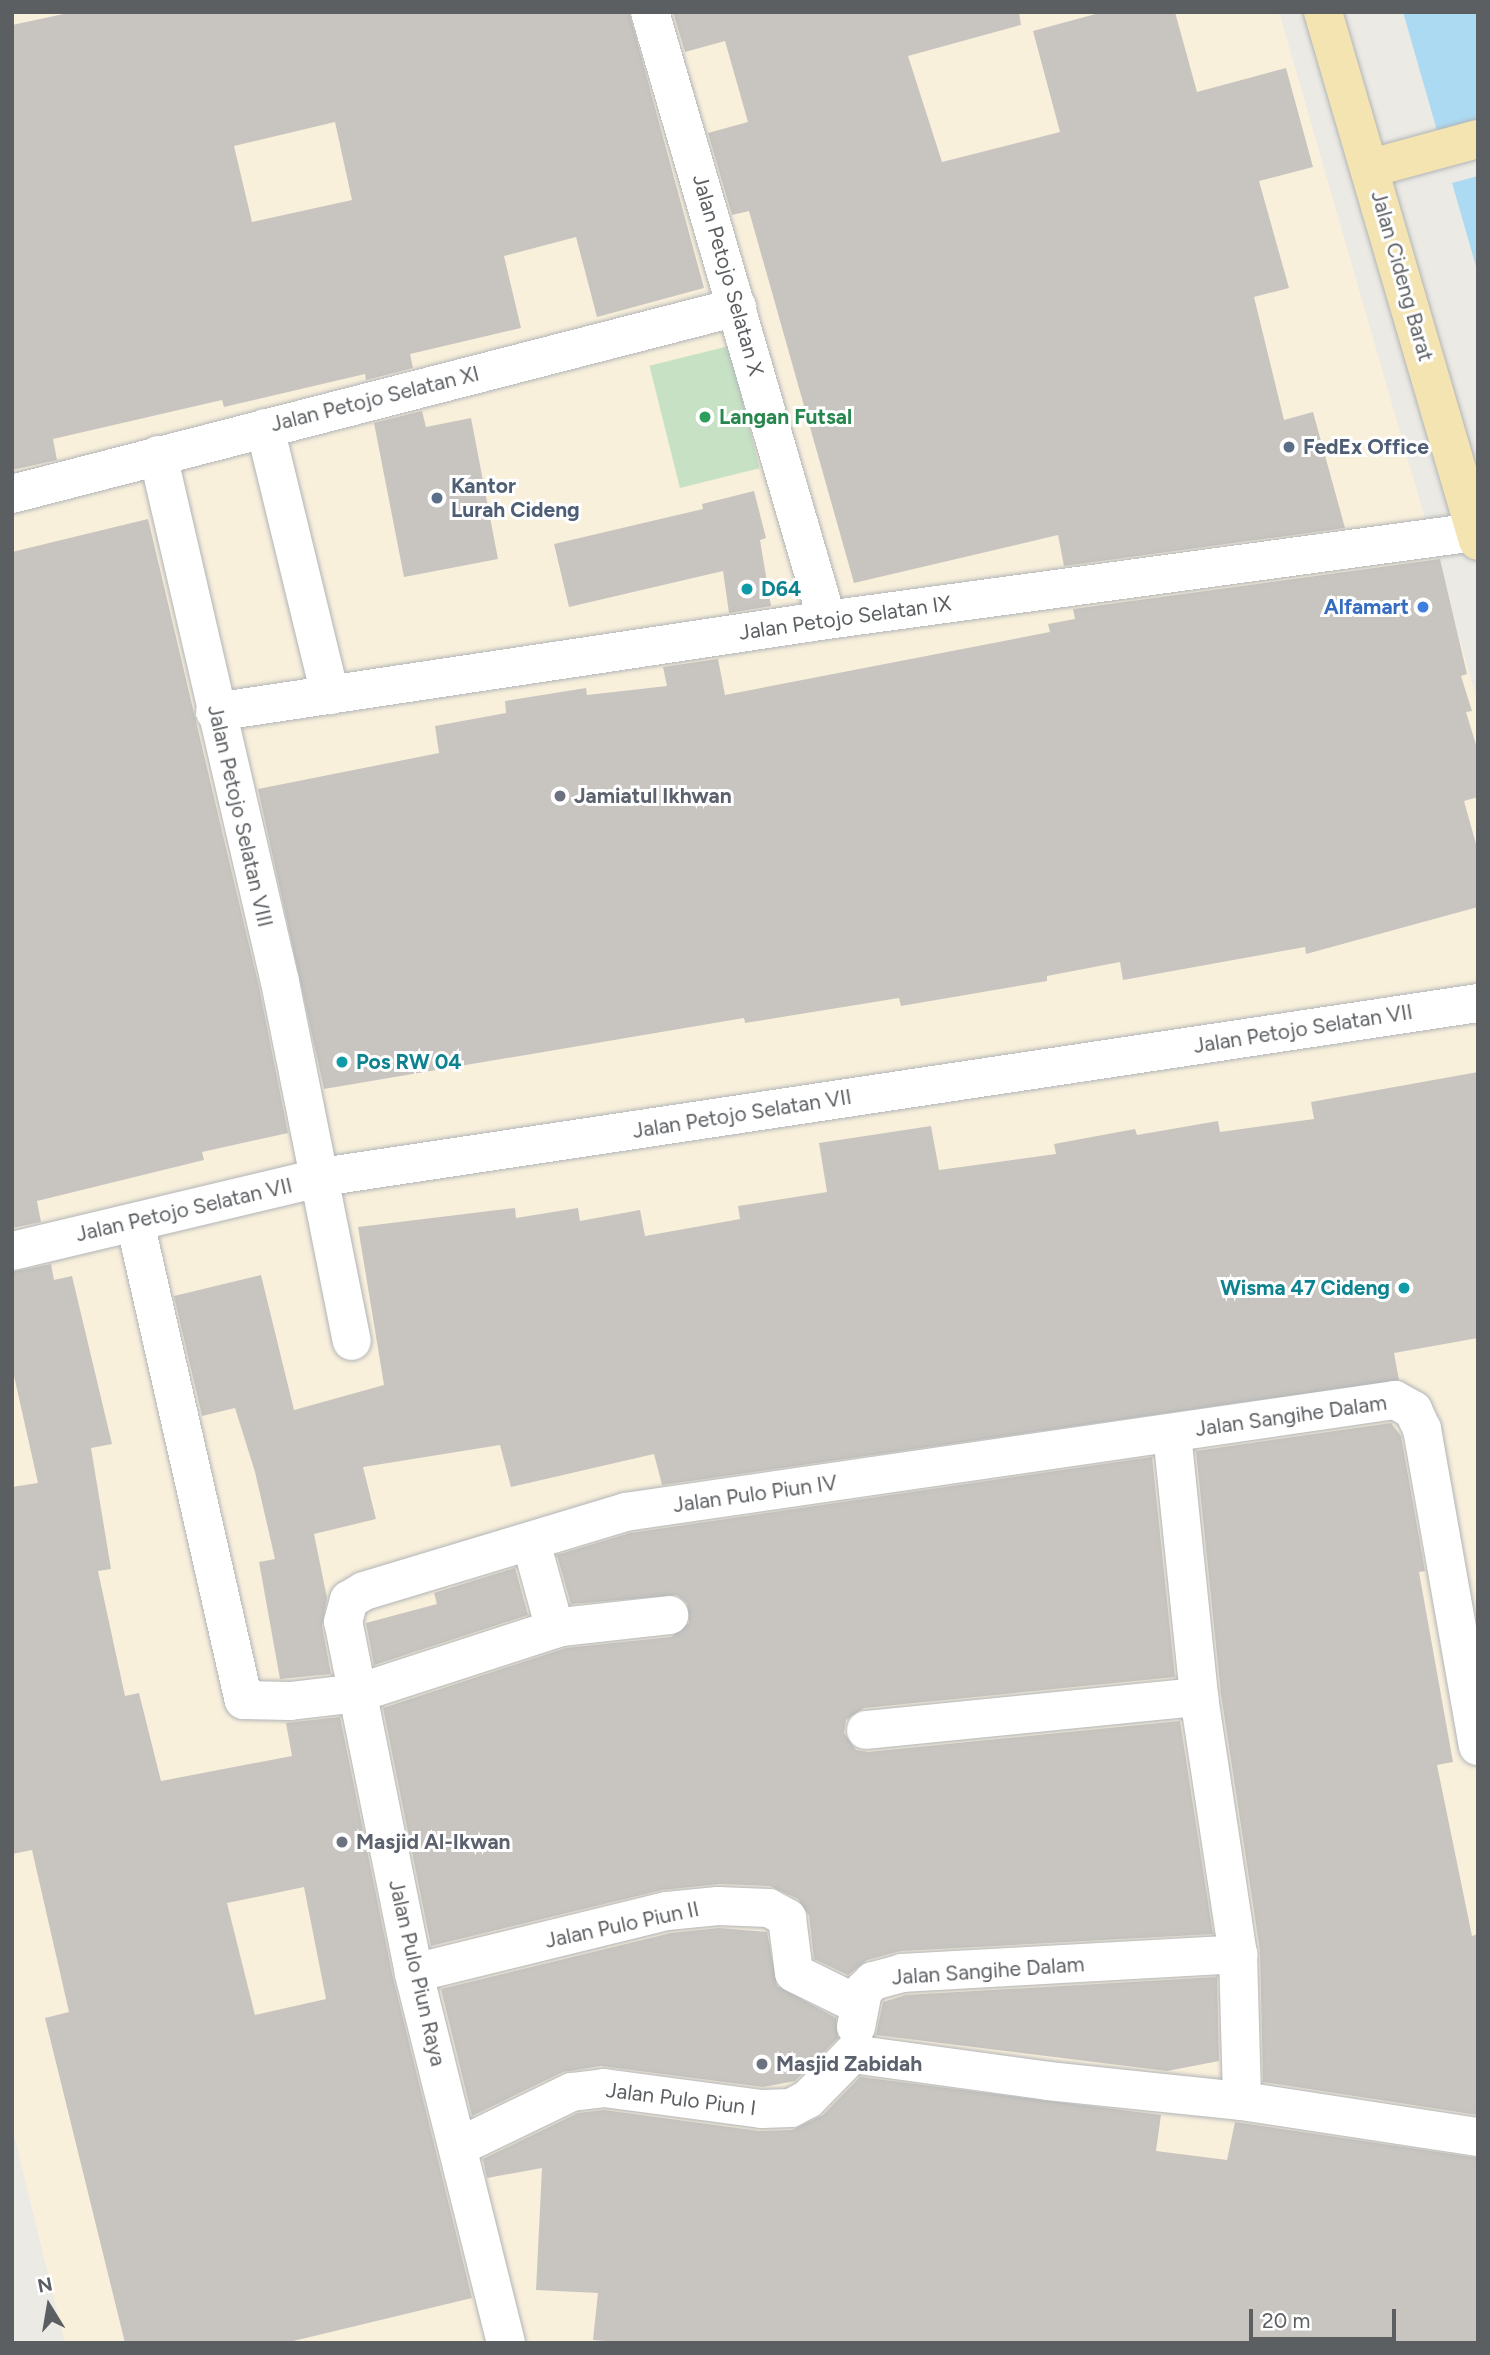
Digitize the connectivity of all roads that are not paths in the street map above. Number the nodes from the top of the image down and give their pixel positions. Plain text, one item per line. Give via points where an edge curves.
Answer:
1 (650, 12) edge
2 (1323, 12) edge
3 (1478, 139) edge
4 (1385, 164) junction
5 (737, 307) junction
6 (265, 428) junction
7 (158, 455) junction
8 (12, 494) edge
9 (1476, 537) edge
10 (827, 620) junction
11 (330, 695) junction
12 (215, 712) junction
13 (1478, 1003) edge
14 (322, 1177) junction
15 (135, 1222) junction
16 (12, 1251) edge
17 (352, 1341) dead end
18 (1172, 1434) junction
19 (531, 1542) junction
20 (349, 1600) joint
21 (669, 1615) dead end
22 (555, 1629) junction
23 (358, 1693) junction
24 (1199, 1697) junction
25 (866, 1730) dead end
26 (1478, 1746) edge
27 (1238, 1954) junction
28 (414, 1973) junction
29 (859, 2005) junction
30 (852, 2054) junction
31 (1242, 2101) junction
32 (1478, 2137) edge
33 (458, 2147) junction
34 (506, 2343) edge

1 - 5 street, Jalan Petojo Selatan X
2 - 4 main road, Jalan Cideng Barat
3 - 4 main road
4 - 9 main road, Jalan Cideng Barat
5 - 6 street, Jalan Petojo Selatan XI
5 - 10 street, Jalan Petojo Selatan X
6 - 7 street, Jalan Petojo Selatan XI
6 - 11 street
7 - 8 street, Jalan Petojo Selatan XI
7 - 12 street, Jalan Petojo Selatan VIII
9 - 10 street, Jalan Petojo Selatan IX
10 - 11 street, Jalan Petojo Selatan IX
11 - 12 street, Jalan Petojo Selatan IX
12 - 14 street, Jalan Petojo Selatan VIII
13 - 14 street, Jalan Petojo Selatan VII
14 - 15 street, Jalan Petojo Selatan VII
14 - 17 street, Jalan Petojo Selatan VIII
15 - 16 street, Jalan Petojo Selatan VII
15 - 23 street via 244,1700 290,1702
18 - 19 street, Jalan Pulo Piun IV via 625,1512
18 - 24 street, Jalan Sangihe Dalam
18 - 26 street, Jalan Sangihe Dalam via 1395,1400 1413,1410 1422,1429
19 - 20 street, Jalan Pulo Piun IV via 385,1584
19 - 22 street
20 - 23 street, Jalan Pulo Piun Raya via 343,1622
21 - 22 street
22 - 23 street
23 - 28 street, Jalan Pulo Piun Raya
24 - 25 street
24 - 27 street, Jalan Sangihe Dalam
27 - 29 street, Jalan Sangihe Dalam via 902,1973 873,1981 863,1991
27 - 31 street, Jalan Sangihe Dalam
28 - 29 street, Jalan Pulo Piun II via 667,1911 769,1908 787,1918 794,1973
28 - 33 street, Jalan Pulo Piun Raya
29 - 30 street, Jalan Sangihe Dalam
30 - 31 street
30 - 33 street, Jalan Pulo Piun I via 808,2099 791,2108 762,2109 604,2088 572,2092
31 - 32 street
33 - 34 street, Jalan Pulo Piun Raya

